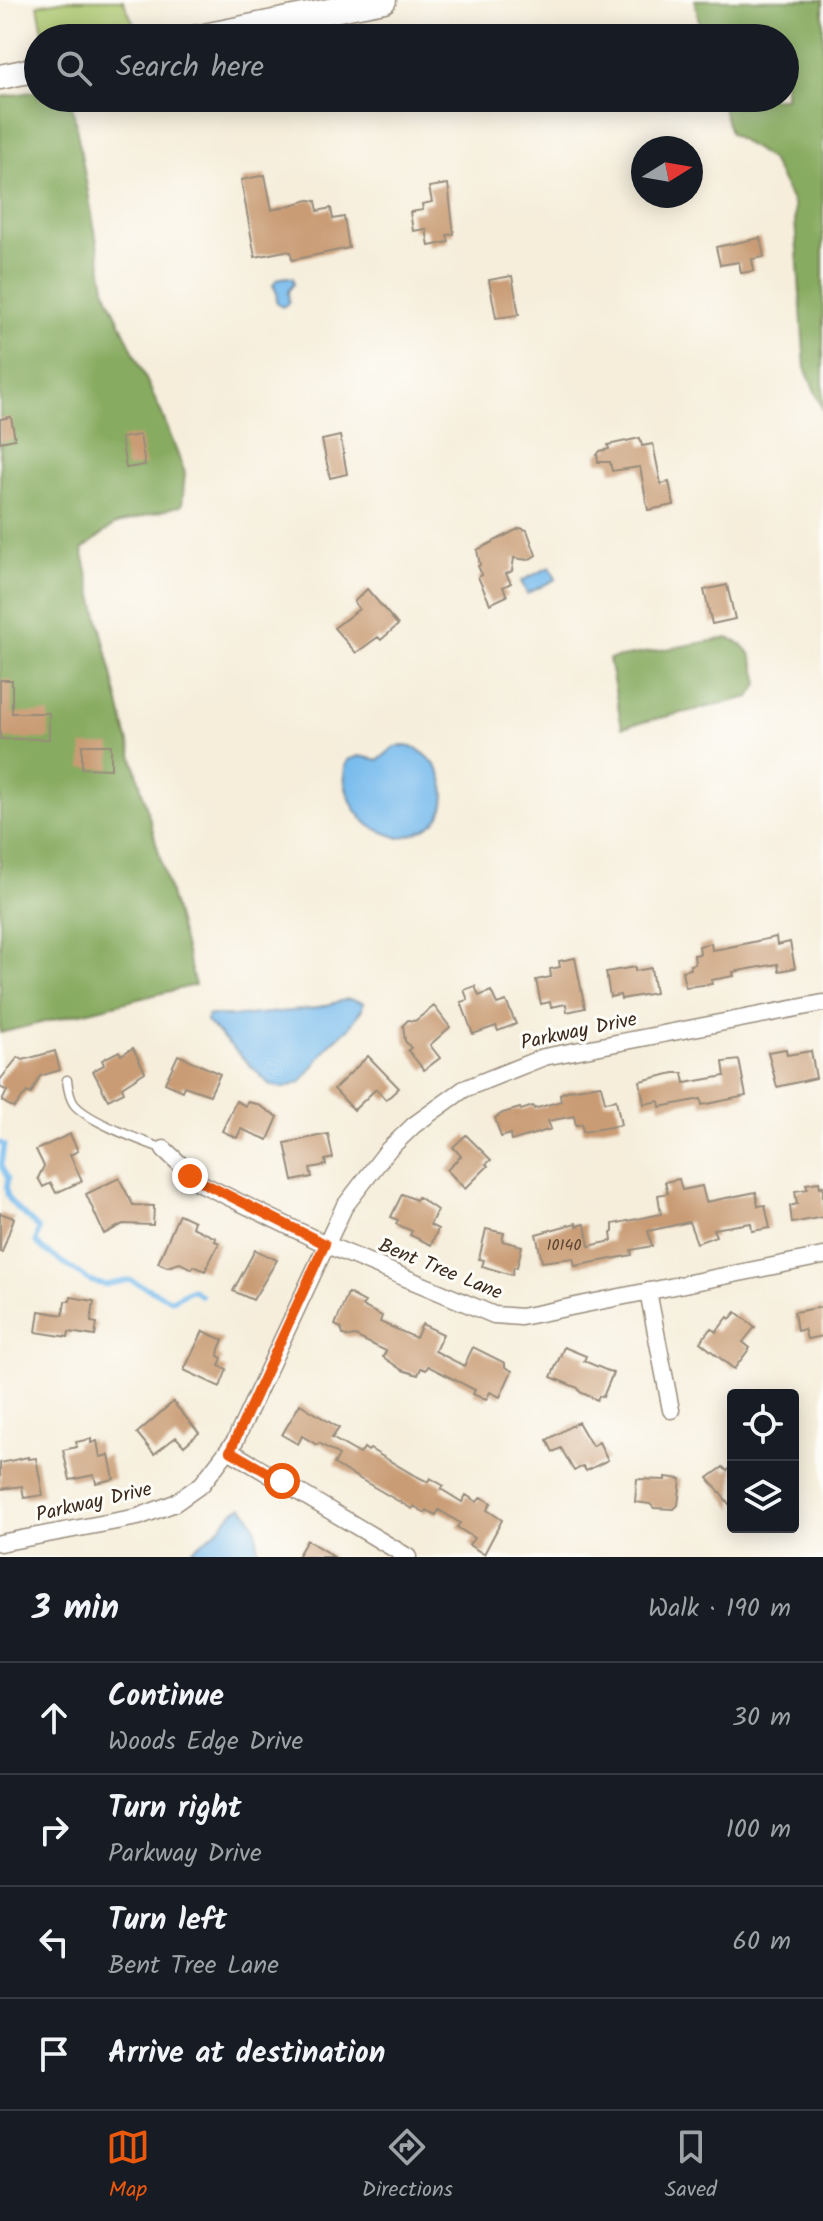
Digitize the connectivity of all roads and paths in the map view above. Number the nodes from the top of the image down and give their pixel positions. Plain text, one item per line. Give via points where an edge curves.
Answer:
1 (384, 0) edge
2 (264, 24) edge
3 (24, 72) edge
4 (0, 77) edge
5 (823, 1003) edge
6 (67, 1080) dead end
7 (164, 1149) joint
8 (325, 1244) junction
9 (823, 1256) edge
10 (648, 1291) junction
11 (671, 1410) dead end
12 (230, 1451) junction
13 (0, 1543) edge
14 (408, 1557) edge

1 - 2 main road
3 - 4 main road
5 - 8 street, Parkway Drive via 544,1057 464,1089 388,1150 344,1207
6 - 7 lane via 77,1108
7 - 8 street, Bent Tree Lane via 200,1183
8 - 10 street, Bent Tree Lane via 494,1315 521,1317
8 - 12 street, Parkway Drive
9 - 10 street, Bent Tree Lane
10 - 11 street
12 - 13 street, Parkway Drive via 202,1484 155,1511
12 - 14 street

